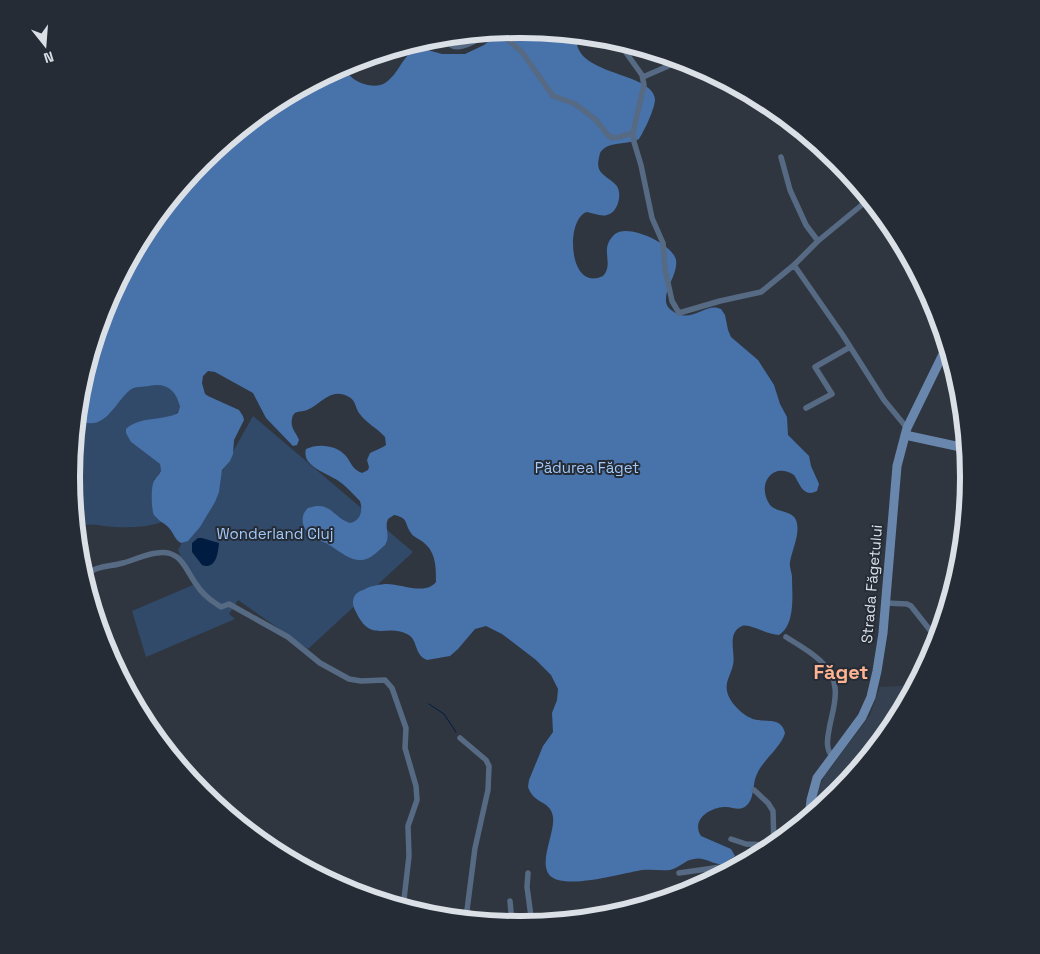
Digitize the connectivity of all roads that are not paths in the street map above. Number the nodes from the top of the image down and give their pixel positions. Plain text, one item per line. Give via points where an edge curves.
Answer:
1 (506, 38) edge
2 (476, 40) edge
3 (450, 43) edge
4 (624, 50) edge
5 (671, 65) edge
6 (643, 77) junction
7 (633, 133) junction
8 (781, 156) dead end
9 (864, 203) edge
10 (818, 241) junction
11 (794, 266) junction
12 (850, 347) junction
13 (942, 354) edge
14 (806, 408) dead end
15 (906, 431) junction
16 (959, 446) edge
17 (91, 572) edge
18 (886, 603) junction
19 (931, 631) edge
20 (786, 637) dead end
21 (460, 738) dead end
22 (832, 756) junction
23 (754, 790) dead end
24 (810, 807) edge
25 (773, 836) edge
26 (731, 839) dead end
27 (760, 845) edge
28 (722, 867) edge
29 (528, 872) dead end
30 (679, 873) dead end
31 (404, 901) edge
32 (510, 901) dead end
33 (467, 913) edge
34 (511, 916) edge
35 (531, 916) edge

1 - 7 street via 522,52 553,96 582,108 612,138
2 - 3 street via 464,46 455,47
4 - 6 street
5 - 6 street
6 - 7 street
7 - 11 street via 652,218 663,243 672,301 679,313 761,292
8 - 10 street via 790,190 806,225
9 - 10 street
10 - 11 street
11 - 12 street
12 - 14 street via 815,367 832,394
12 - 15 street
13 - 15 main road, Strada Făgetului
15 - 16 main road
15 - 18 main road, Strada Făgetului via 896,476
17 - 31 street via 156,553 172,554 182,562 197,586 221,607 229,604 288,636 320,664 349,679 386,680 406,728 405,748 416,786 417,800 408,826 409,856
18 - 19 street via 911,606
18 - 22 main road, Strada Făgetului via 871,697 862,717
20 - 22 street via 813,654 830,673 834,683 836,690 828,739
21 - 33 street via 489,766
22 - 24 main road, Strada Făgetului via 817,778
23 - 25 street via 773,811
26 - 27 street
28 - 30 street
29 - 35 street
32 - 34 street

